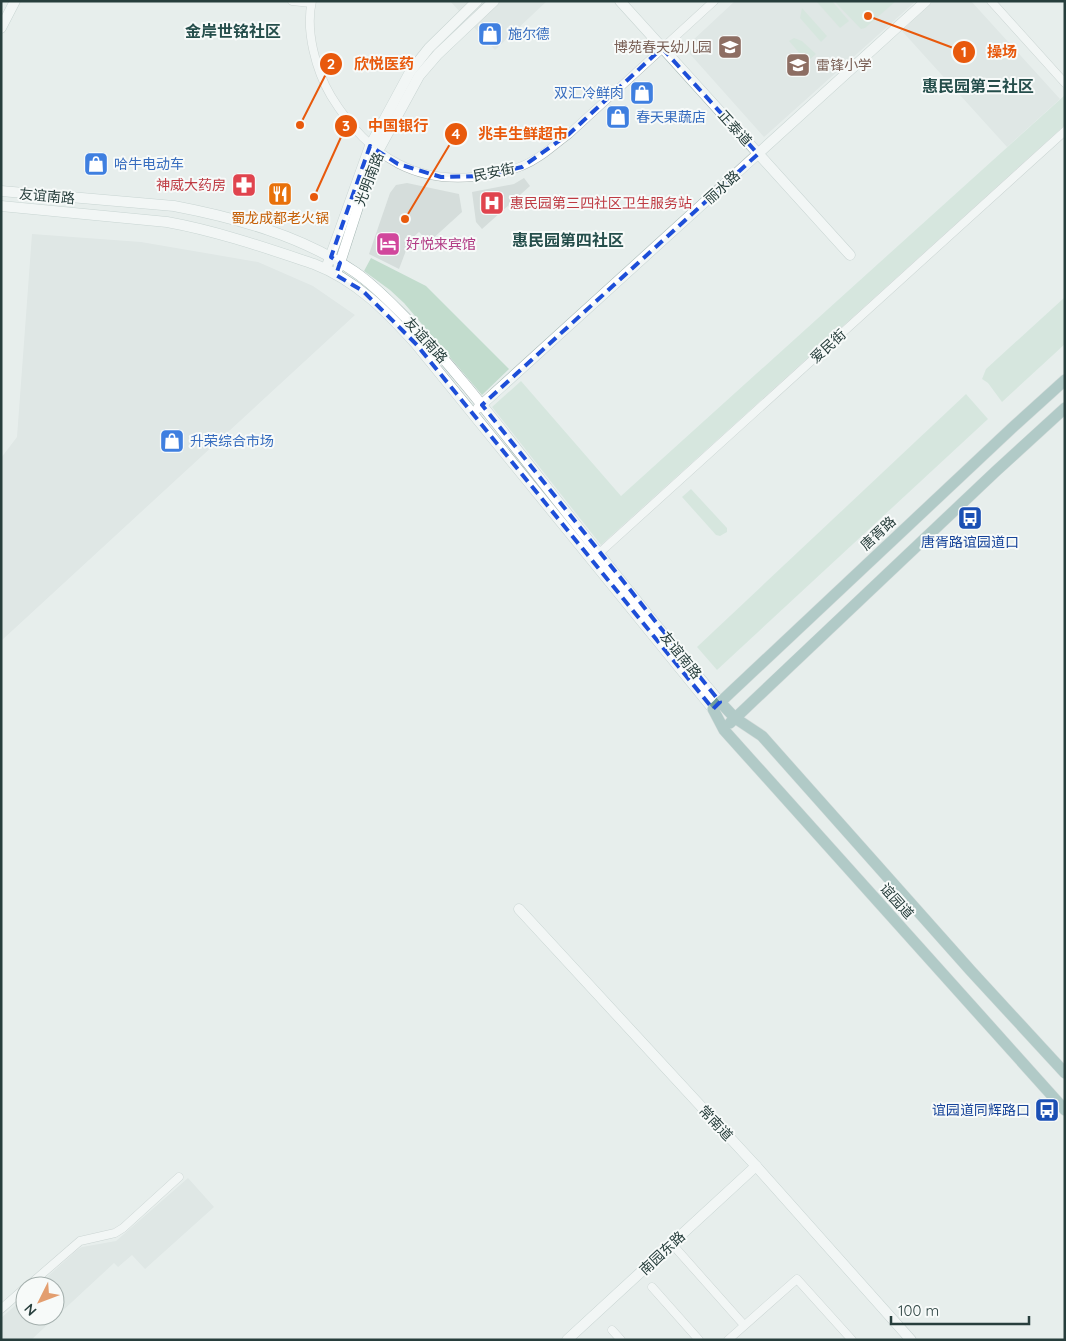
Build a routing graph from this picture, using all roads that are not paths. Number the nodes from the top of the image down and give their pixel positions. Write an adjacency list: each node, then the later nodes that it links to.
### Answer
1 (15, 1): 10 (main road)
2 (292, 1): 9 (street)
3 (477, 1): 14 (main road, 光明南路)
4 (494, 1): 14 (main road, 光明南路)
5 (620, 1): 11 (main road, 正泰道)
6 (714, 1): 11 (street, 民安街)
7 (926, 1): 15 (main road, 丽水路)
8 (991, 1): 12 (street)
9 (311, 2): 14 (street, 民安街)
10 (1, 28)
11 (662, 48): 14 (street, 民安街); 15 (main road, 正泰道)
12 (1065, 83)
13 (1065, 131): 27 (street, 爱民街)
14 (374, 149): 19 (main road, 光明南路); 20 (main road, 光明南路)
15 (758, 154): 18 (main road, 正泰道); 24 (main road, 丽水路)
16 (1, 191): 19 (main road, 友谊南路)
17 (1, 206): 21 (main road, 友谊南路)
18 (850, 255)
19 (331, 257): 20 (main road, 友谊南路); 21 (main road, 光明南路)
20 (340, 263): 22 (main road, 光明南路); 24 (main road, 友谊南路)
21 (326, 269): 22 (main road, 友谊南路)
22 (336, 275): 26 (main road, 友谊南路)
23 (1065, 380): 28 (main road, 唐胥路)
24 (482, 404): 26 (main road, 丽水路); 27 (main road, 友谊南路)
25 (1065, 408): 29 (main road)
26 (473, 412): 27 (main road, 友谊南路)
27 (595, 557): 28 (main road, 友谊南路)
28 (716, 705): 29 (main road, 谊园道); 30 (main road, 谊园道)
29 (735, 718): 30 (main road); 32 (main road, 谊园道)
30 (724, 730): 33 (main road, 谊园道)
31 (519, 910): 34 (main road, 常南道)
32 (1065, 1073)
33 (1065, 1110)
34 (756, 1166): 36 (main road, 南园东路); 48 (main road, 常南道)
35 (179, 1177): 37 (street)
36 (672, 1244): 41 (street); 43 (main road, 南园东路)
37 (39, 1276)
38 (652, 1287): 45 (street)
39 (15, 1297): 40 (street)
40 (1, 1310)
41 (744, 1325): 46 (street); 47 (street)
42 (612, 1330): 44 (street)
43 (567, 1340)
44 (621, 1340)
45 (699, 1340)
46 (728, 1340)
47 (852, 1340)
48 (911, 1340)

